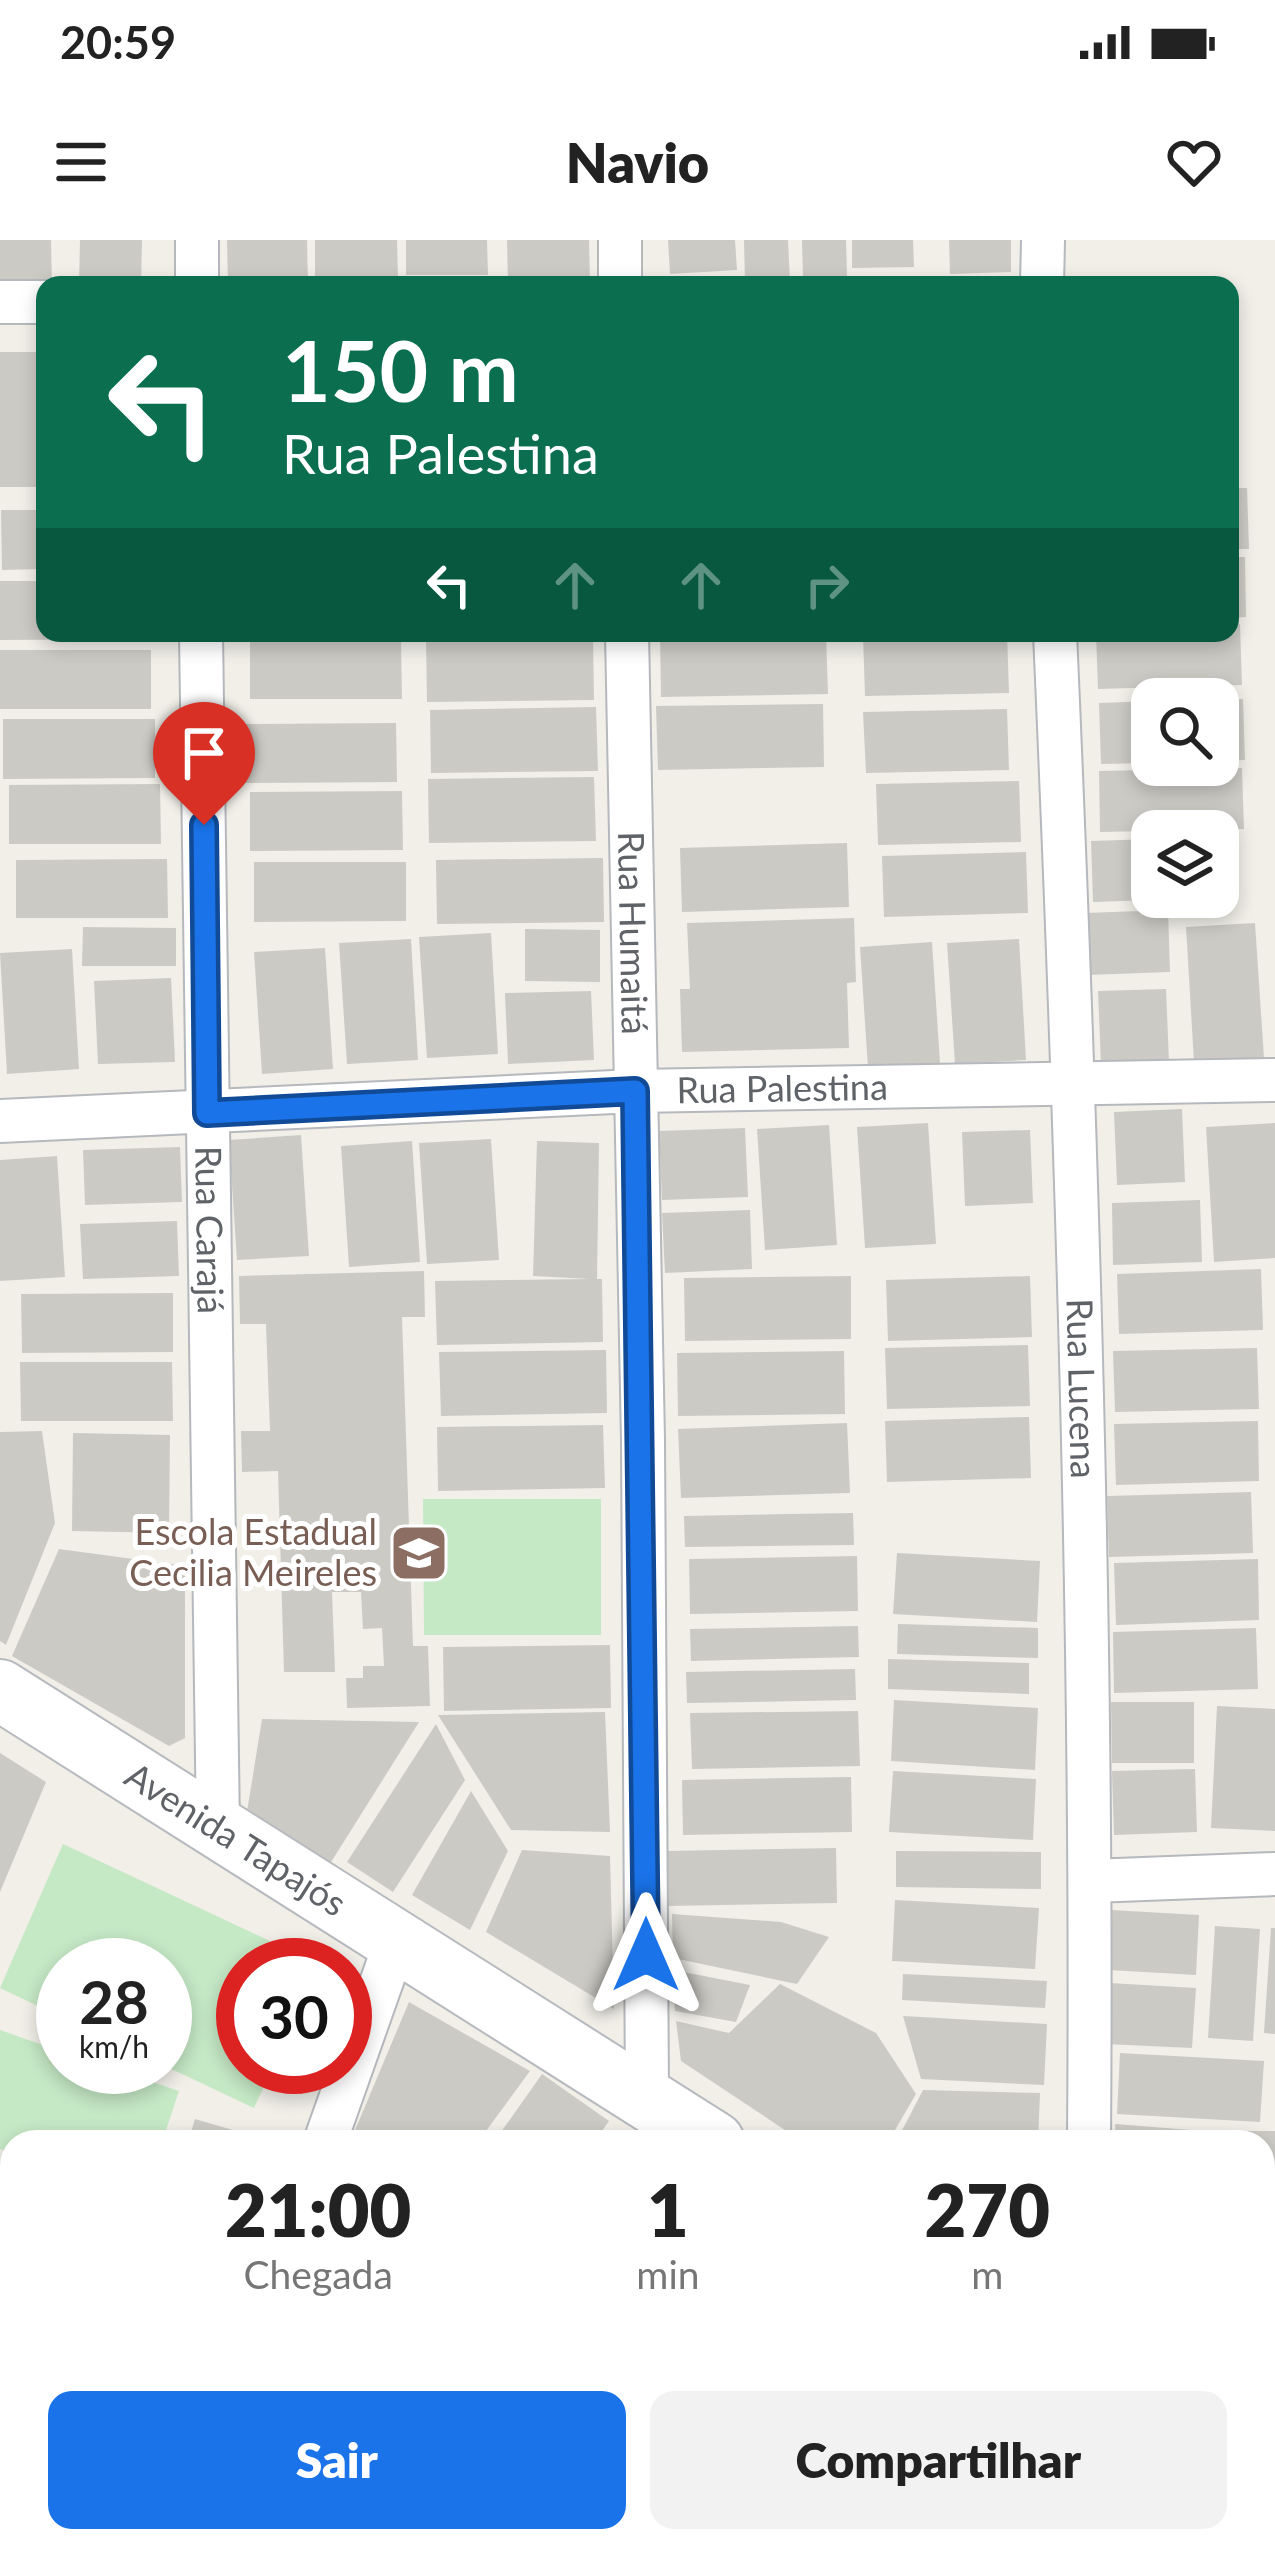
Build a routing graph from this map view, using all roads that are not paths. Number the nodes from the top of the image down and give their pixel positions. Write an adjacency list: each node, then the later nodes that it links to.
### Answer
1 (196, 240): 4 (street)
2 (620, 240): 5 (street)
3 (1043, 240): 6 (street)
4 (197, 276)
5 (620, 276)
6 (1042, 276)
7 (0, 302): 8 (street)
8 (36, 302)
9 (201, 642): 15 (street, Rua Carajá)
10 (627, 642): 14 (street, Rua Humaitá)
11 (1055, 642): 13 (street, Rua Lucena)
12 (1275, 1080): 13 (street, Rua Palestina)
13 (1075, 1081): 14 (street, Rua Palestina); 20 (street, Rua Lucena)
14 (635, 1091): 15 (street, Rua Palestina); 22 (street, Rua Humaitá)
15 (207, 1113): 16 (street, Rua Palestina); 18 (street, Rua Carajá)
16 (0, 1120)
17 (0, 1690): 18 (main road, Avenida Tapajós)
18 (218, 1829): 21 (main road, Avenida Tapajós)
19 (1275, 1874): 20 (street)
20 (1091, 1881): 25 (street, Rua Lucena)
21 (396, 1941): 22 (main road, Avenida Tapajós); 23 (street)
22 (646, 2096): 24 (main road, Avenida Tapajós)
23 (330, 2130)
24 (696, 2130)
25 (1089, 2130)

